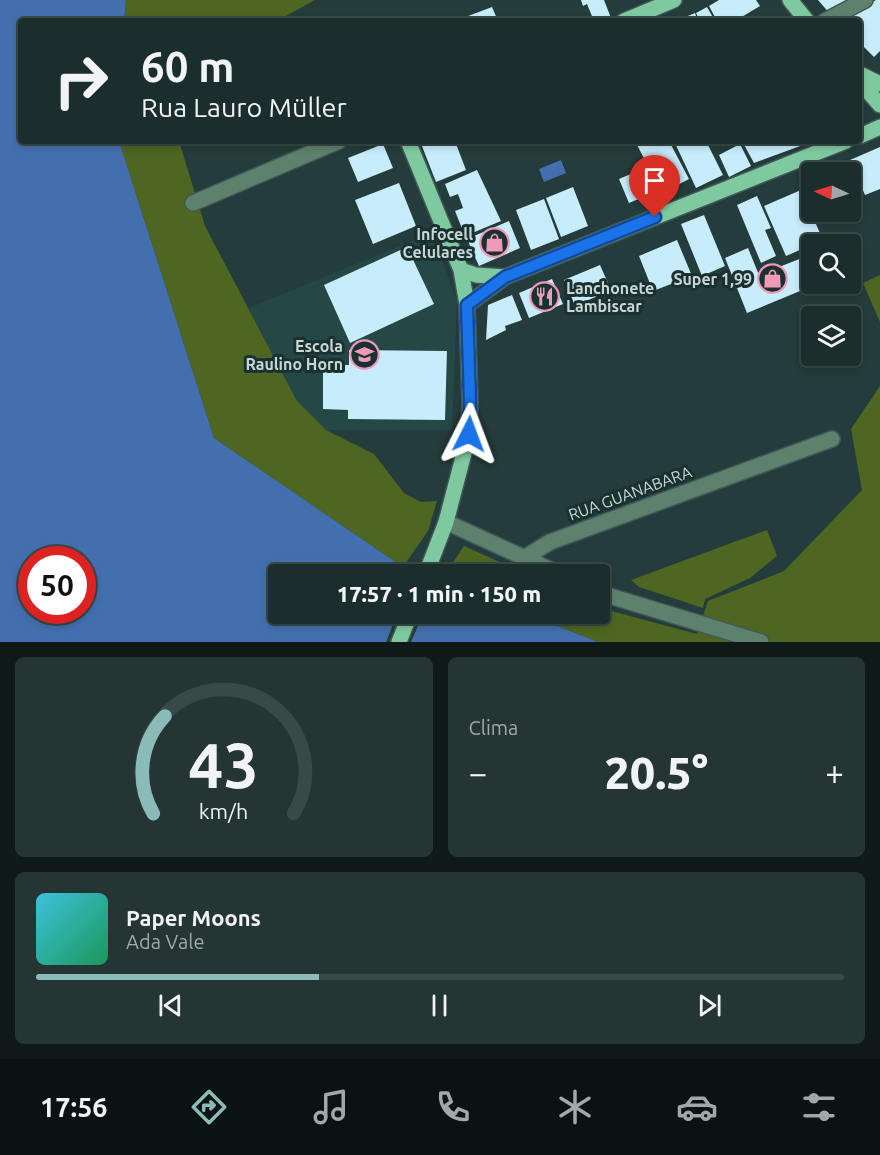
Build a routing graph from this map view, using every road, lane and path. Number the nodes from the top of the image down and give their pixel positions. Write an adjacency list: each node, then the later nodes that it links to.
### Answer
1 (674, 0): 4 (main road)
2 (790, 0): 5 (main road)
3 (866, 0): 6 (street)
4 (631, 18)
5 (805, 18)
6 (831, 18)
7 (862, 75): 9 (main road)
8 (862, 84): 10 (main road)
9 (880, 84)
10 (880, 105)
11 (880, 127): 12 (main road)
12 (862, 135)
13 (332, 144): 16 (street)
14 (409, 144): 17 (main road)
15 (838, 144): 18 (main road)
16 (193, 203)
17 (461, 270): 18 (main road); 19 (main road)
18 (505, 277): 19 (main road)
19 (467, 305): 21 (main road)
20 (832, 439): 22 (street, RUA GUANABARA)
21 (446, 522): 22 (street); 23 (main road)
22 (524, 558): 24 (street)
23 (430, 564)
24 (538, 564)
25 (610, 596): 28 (street)
26 (406, 624): 27 (main road)
27 (399, 642)
28 (761, 642)

